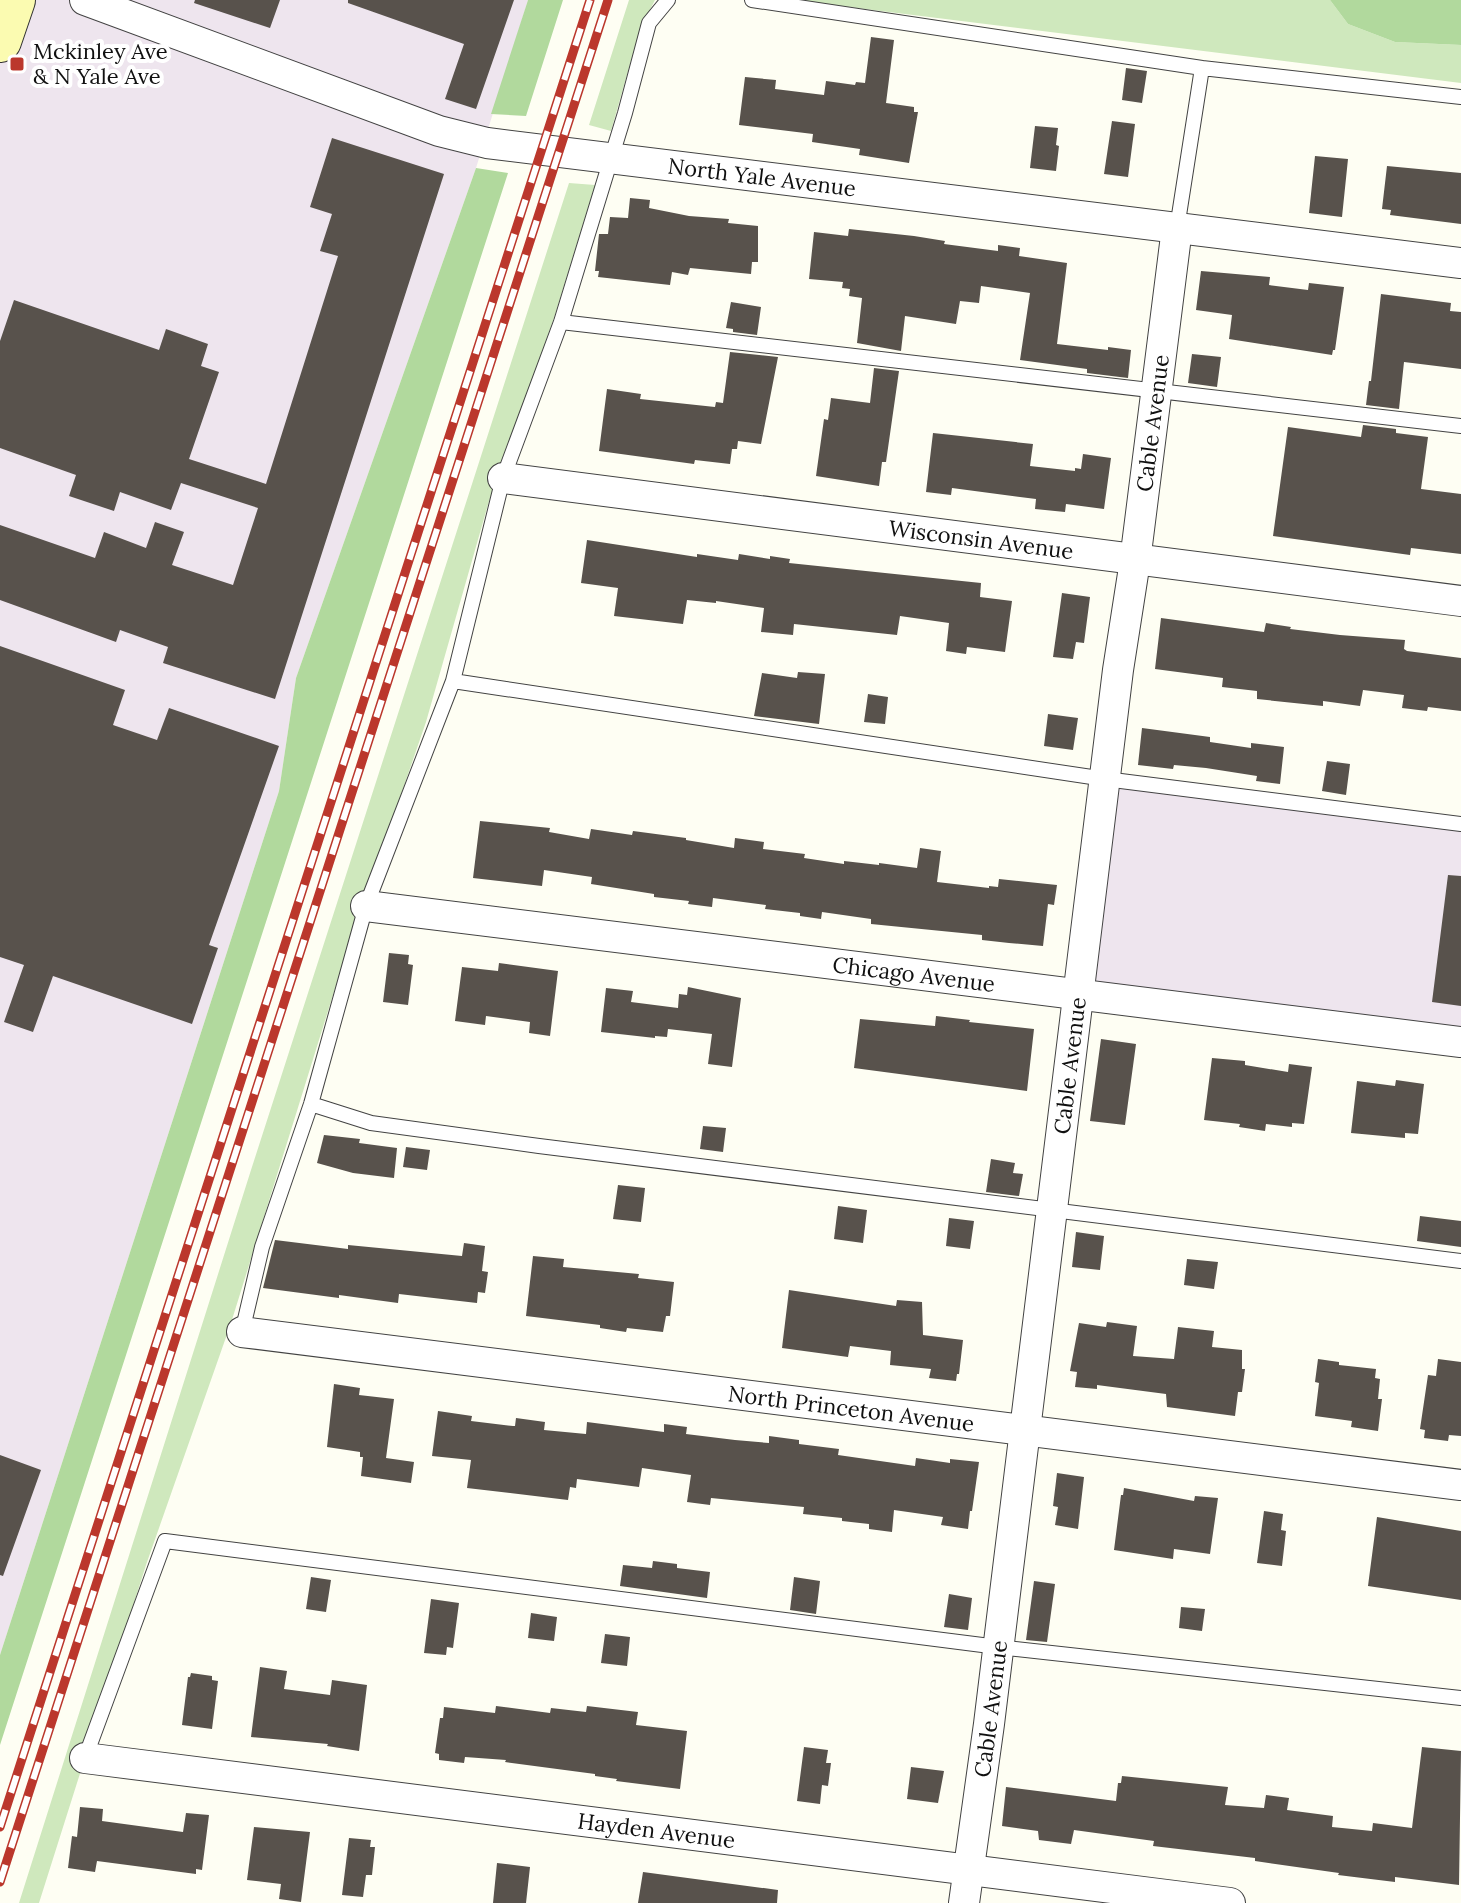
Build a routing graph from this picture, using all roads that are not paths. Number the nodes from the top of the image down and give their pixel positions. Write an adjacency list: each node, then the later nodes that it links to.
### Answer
1 (14, 0): 5 (main road)
2 (85, 0): 8 (street, North Yale Avenue)
3 (668, 0): 8 (lane)
4 (752, 0): 6 (lane)
5 (0, 41)
6 (1202, 68): 7 (lane); 9 (lane)
7 (1461, 97)
8 (609, 159): 9 (street, North Yale Avenue); 11 (lane)
9 (1177, 228): 10 (street, North Yale Avenue); 12 (street, Cable Avenue)
10 (1461, 263)
11 (561, 322): 12 (lane); 14 (lane)
12 (1157, 390): 13 (lane); 15 (street, Cable Avenue)
13 (1461, 426)
14 (503, 478): 15 (street, Wisconsin Avenue); 17 (lane)
15 (1135, 561): 16 (street, Wisconsin Avenue); 18 (street, Cable Avenue)
16 (1461, 601)
17 (453, 681): 18 (lane); 20 (lane)
18 (1105, 779): 19 (lane); 21 (street, Cable Avenue)
19 (1461, 824)
20 (366, 906): 21 (street, Chicago Avenue); 23 (lane)
21 (1079, 996): 22 (street, Chicago Avenue); 24 (street, Cable Avenue)
22 (1461, 1042)
23 (311, 1104): 24 (lane); 26 (lane)
24 (1051, 1211): 25 (lane); 27 (street, Cable Avenue)
25 (1461, 1261)
26 (242, 1332): 27 (street, North Princeton Avenue)
27 (1024, 1430): 28 (street, North Princeton Avenue); 29 (street, Cable Avenue)
28 (1461, 1485)
29 (998, 1647): 30 (lane); 31 (lane); 32 (street, Cable Avenue)
30 (1461, 1698)
31 (85, 1758): 32 (street, Hayden Avenue)
32 (968, 1871): 33 (street, Cable Avenue); 34 (street, Hayden Avenue)
33 (964, 1903)
34 (1230, 1903)

